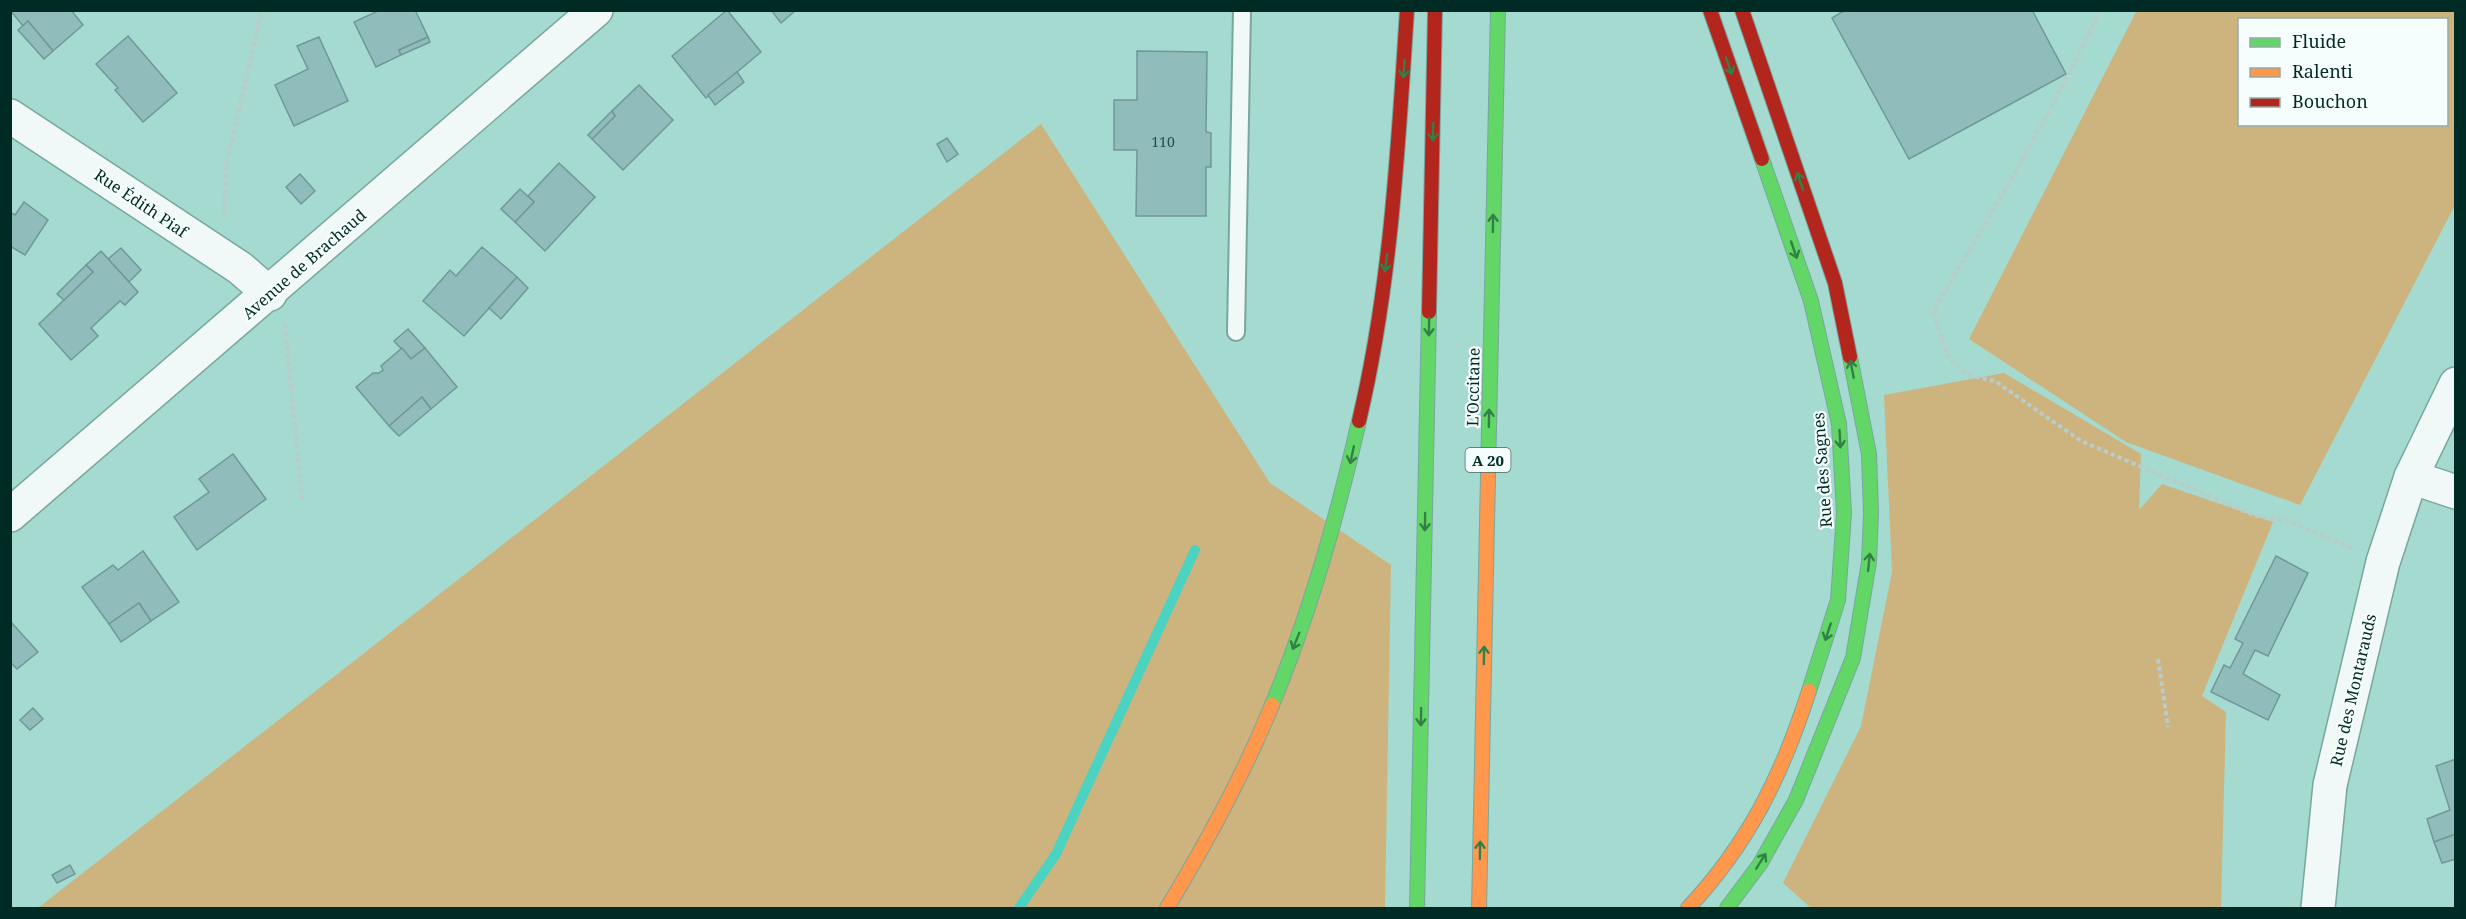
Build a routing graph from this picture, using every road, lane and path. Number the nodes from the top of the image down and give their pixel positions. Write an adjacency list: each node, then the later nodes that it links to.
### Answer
1 (262, 10): 11 (path)
2 (596, 10): 12 (street, Avenue de Brachaud)
3 (1242, 10): 13 (lane)
4 (1407, 10): 22 (main road, one-way to 22)
5 (1435, 10): 23 (main road, one-way to 23)
6 (1498, 10): 24 (main road, L'Occitane / A 20, one-way to 6)
7 (1710, 10): 25 (main road, Rue des Sagnes, one-way to 25)
8 (1742, 10): 26 (main road, one-way to 8)
9 (2100, 10): 19 (path)
10 (10, 116): 12 (street, Rue Édith Piaf)
11 (224, 216)
12 (270, 294): 17 (path); 18 (street, Avenue de Brachaud)
13 (1236, 332)
14 (2456, 384): 15 (street, Rue des Montarauds)
15 (2411, 477): 16 (street); 19 (street, Rue des Montarauds)
16 (2456, 492)
17 (302, 501)
18 (10, 515)
19 (2384, 562): 27 (street, Rue des Montarauds)
20 (2158, 659): 21 (path)
21 (2168, 727)
22 (1167, 909)
23 (1417, 909)
24 (1479, 909)
25 (1688, 909)
26 (1727, 909)
27 (2318, 909)

